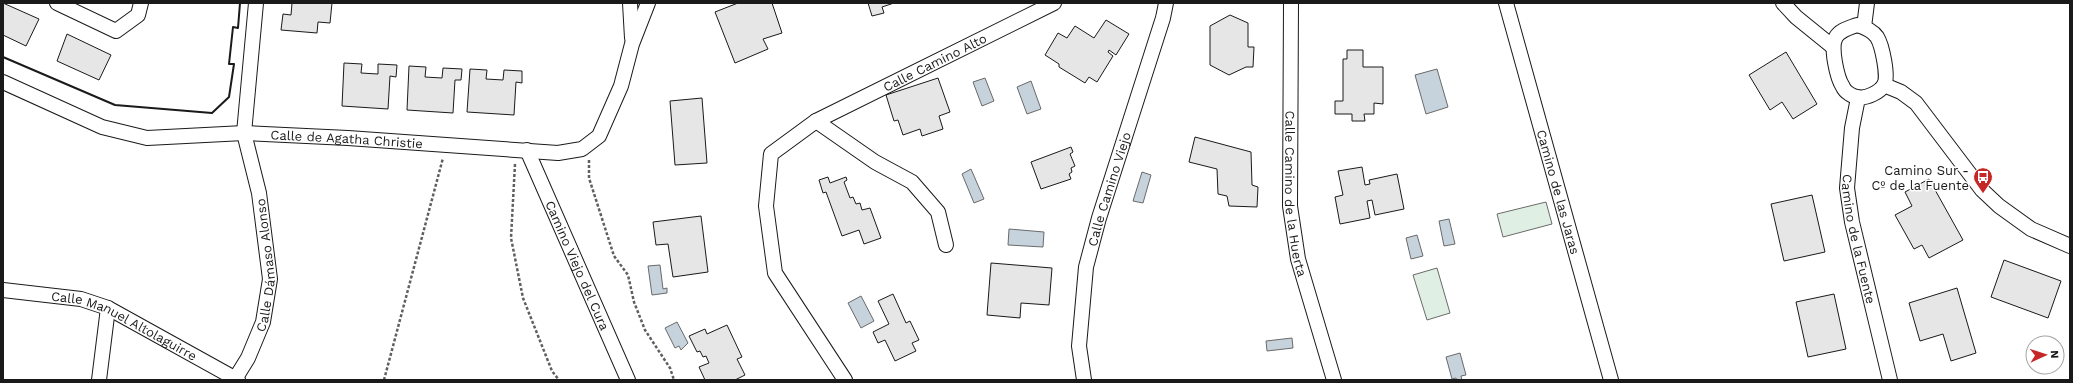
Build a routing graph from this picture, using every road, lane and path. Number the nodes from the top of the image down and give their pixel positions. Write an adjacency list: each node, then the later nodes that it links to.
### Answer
1 (57, 3): 2 (street)
2 (142, 3)
3 (256, 3): 19 (street, Calle Dámaso Alonso)
4 (630, 3): 13 (street, Calle de Agatha Christie)
5 (648, 3): 13 (street, Calle de Agatha Christie)
6 (1054, 3): 18 (street, Calle Camino Alto)
7 (1166, 3): 34 (street, Calle Camino Viejo)
8 (1291, 3): 35 (street, Calle Camino de la Huerta)
9 (1506, 3): 36 (street, Camino de las Jaras)
10 (1782, 3): 14 (street)
11 (1867, 3): 12 (street)
12 (1864, 27): 14 (street); 16 (street)
13 (632, 44): 21 (street, Calle de Agatha Christie)
14 (1833, 47): 17 (street)
15 (3, 82): 19 (street, Calle de Agatha Christie)
16 (1884, 85): 17 (street); 24 (street)
17 (1858, 98): 37 (street, Camino de la Fuente)
18 (816, 121): 23 (street); 33 (street, Calle Camino Alto)
19 (244, 133): 20 (street, Calle de Agatha Christie); 27 (street, Calle Dámaso Alonso)
20 (446, 144): 22 (street, Calle de Agatha Christie); 29 (path)
21 (589, 144): 22 (street, Calle de Agatha Christie); 32 (path)
22 (521, 150): 30 (path); 31 (street, Camino Viejo del Cura)
23 (946, 244)
24 (2070, 246)
25 (3, 290): 26 (street, Calle Manuel Altolaguirre)
26 (108, 308): 27 (street, Calle Manuel Altolaguirre); 28 (street)
27 (237, 379)
28 (99, 380)
29 (384, 380)
30 (559, 380)
31 (628, 380)
32 (674, 380)
33 (845, 380)
34 (1084, 380)
35 (1334, 380)
36 (1611, 380)
37 (1890, 380)

